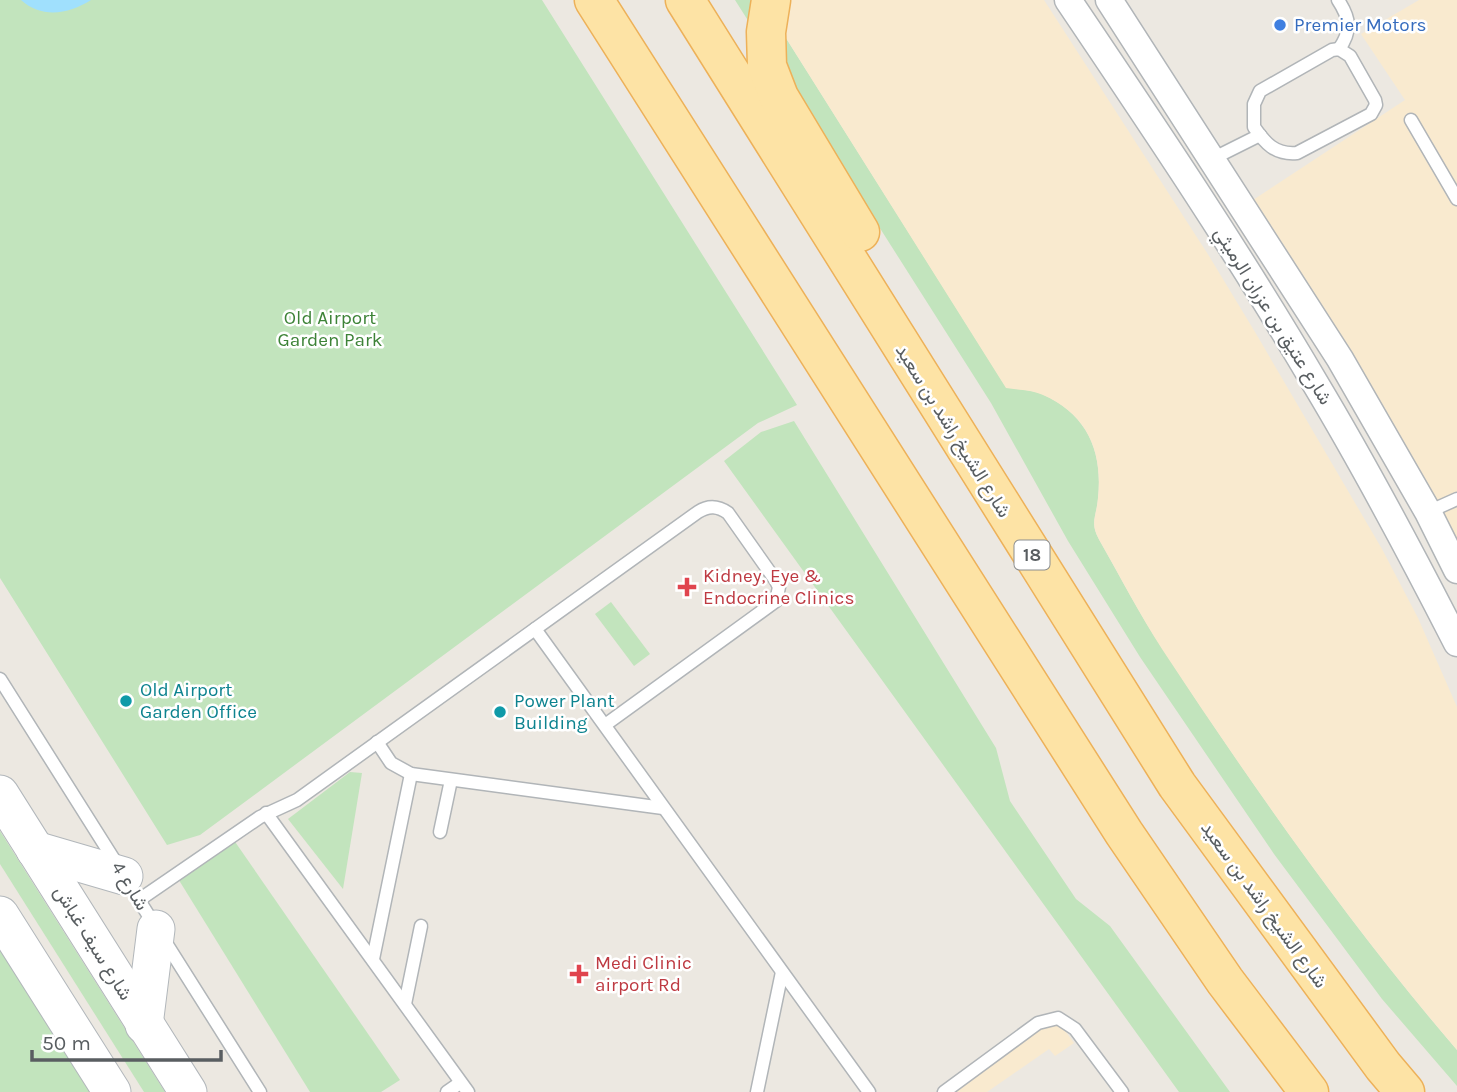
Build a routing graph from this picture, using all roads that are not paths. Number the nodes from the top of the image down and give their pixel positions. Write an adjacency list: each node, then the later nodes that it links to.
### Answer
1 (594, 0): 44 (main road)
2 (685, 0): 12 (main road, شارع الشيخ راشد بن سعيد / 18)
3 (771, 0): 12 (main road)
4 (1068, 0): 17 (street, شارع عتيق بن عزران الرميثي)
5 (1109, 0): 10 (street, شارع عتيق بن عزران الرميثي)
6 (1338, 0): 7 (lane)
7 (1339, 49): 9 (lane); 9 (lane)
8 (1411, 120): 11 (lane)
9 (1260, 135): 10 (lane)
10 (1212, 159): 14 (street, شارع عتيق بن عزران الرميثي)
11 (1457, 198)
12 (925, 385): 45 (main road, شارع الشيخ راشد بن سعيد / 18)
13 (1457, 499): 14 (lane)
14 (1428, 512): 15 (street, شارع عتيق بن عزران الرميثي)
15 (1457, 570)
16 (534, 629): 19 (lane); 19 (lane); 20 (lane)
17 (1457, 643)
18 (0, 679): 28 (lane, شارع 4)
19 (605, 724): 24 (lane)
20 (377, 743): 21 (lane); 25 (lane)
21 (411, 774): 22 (lane); 31 (lane)
22 (451, 780): 24 (lane); 26 (lane)
23 (0, 794): 27 (street, شارع سيف غباش)
24 (663, 808): 32 (lane)
25 (267, 813): 28 (lane); 31 (lane)
26 (440, 832)
27 (35, 850): 28 (street); 34 (street, شارع سيف غباش)
28 (140, 902): 34 (street); 38 (lane, شارع 4)
29 (0, 915): 36 (street)
30 (421, 926): 33 (lane)
31 (373, 959): 33 (lane)
32 (782, 972): 40 (lane); 41 (lane)
33 (405, 1004): 35 (lane)
34 (144, 1025): 37 (street, شارع سيف غباش)
35 (464, 1087): 39 (lane)
36 (112, 1092)
37 (188, 1092)
38 (260, 1092)
39 (447, 1092)
40 (757, 1092)
41 (869, 1092)
42 (944, 1092): 43 (lane)
43 (1122, 1092)
44 (1309, 1092)
45 (1405, 1092)

